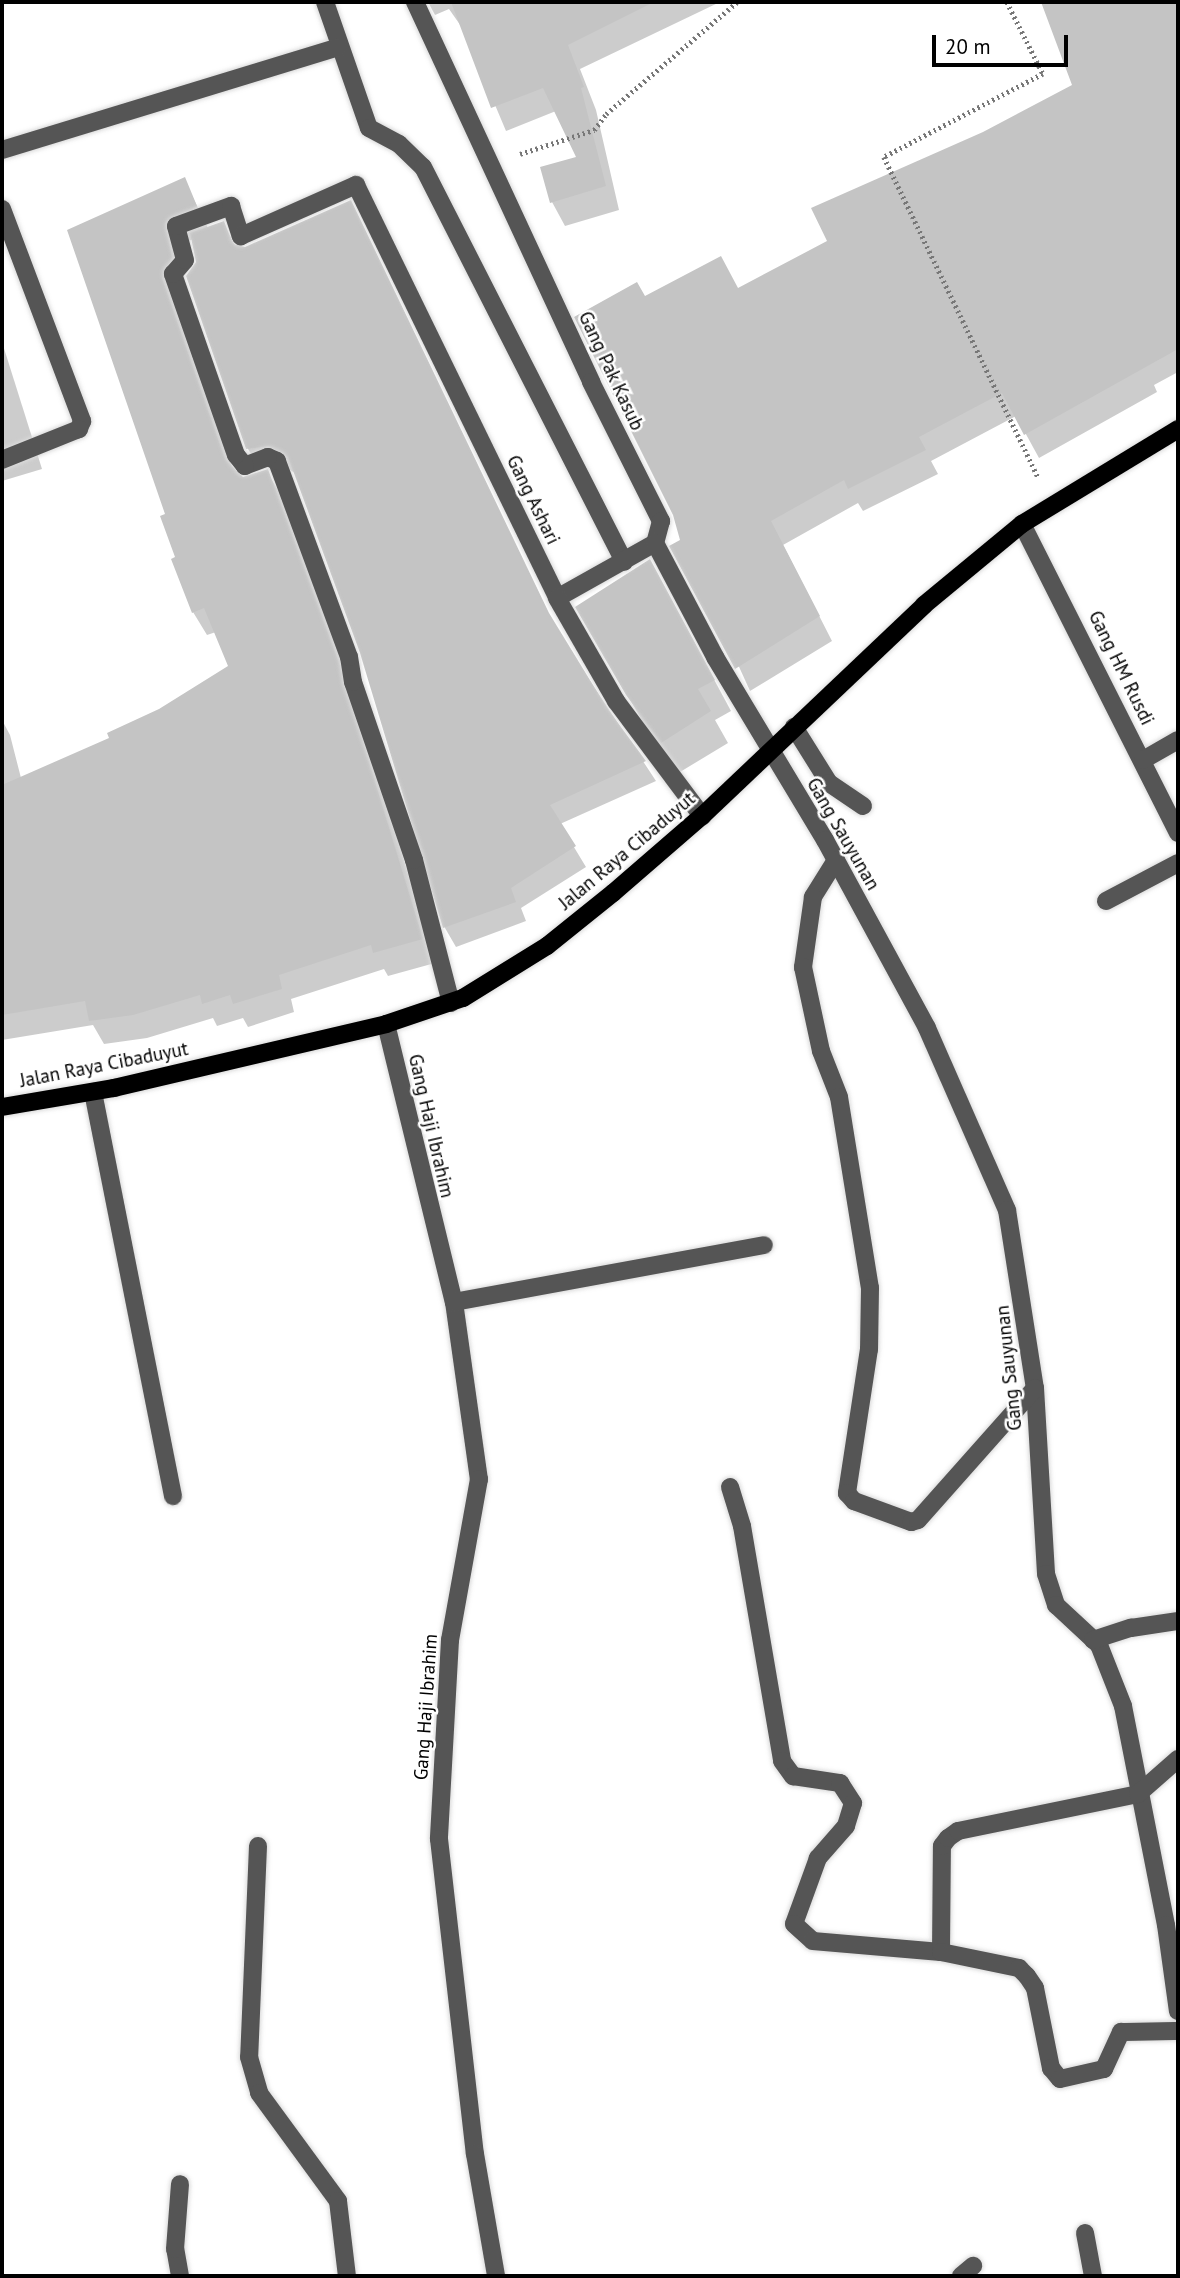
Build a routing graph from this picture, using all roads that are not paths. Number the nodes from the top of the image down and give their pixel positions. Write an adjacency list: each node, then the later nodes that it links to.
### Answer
1 (325, 2): 3 (street)
2 (415, 2): 9 (street, Gang Pak Kasub)
3 (338, 47): 4 (street); 10 (street)
4 (2, 150)
5 (2, 209): 7 (street)
6 (1178, 429): 8 (main road, Jalan Raya Cibaduyut)
7 (2, 460)
8 (1022, 524): 12 (main road, Jalan Raya Cibaduyut); 15 (street, Gang HM Rusdi)
9 (655, 542): 10 (street); 14 (street)
10 (624, 562): 11 (street)
11 (557, 598): 17 (street, Gang Ashari); 22 (street, Gang Ashari)
12 (794, 727): 14 (main road, Jalan Raya Cibaduyut); 16 (street)
13 (1178, 740): 15 (street)
14 (770, 751): 17 (main road, Jalan Raya Cibaduyut); 19 (street, Gang Sauyunan)
15 (1143, 760): 18 (street, Gang HM Rusdi)
16 (863, 806)
17 (702, 816): 22 (main road, Jalan Raya Cibaduyut)
18 (1178, 833)
19 (836, 860): 28 (street, Gang Sauyunan); 28 (street)
20 (1178, 863): 21 (street)
21 (1106, 901)
22 (451, 1003): 23 (main road, Jalan Raya Cibaduyut)
23 (386, 1024): 24 (main road, Jalan Raya Cibaduyut); 27 (street, Gang Haji Ibrahim)
24 (93, 1092): 25 (main road, Jalan Raya Cibaduyut); 30 (street)
25 (2, 1107)
26 (765, 1245): 27 (street)
27 (454, 1302): 43 (street, Gang Haji Ibrahim)
28 (1035, 1388): 32 (street, Gang Sauyunan)
29 (730, 1488): 36 (street)
30 (173, 1496)
31 (1178, 1621): 32 (street)
32 (1093, 1640): 34 (street, Gang Sauyunan)
33 (1178, 1759): 34 (street)
34 (1138, 1794): 36 (street); 37 (street, Gang Sauyunan)
35 (258, 1846): 42 (street)
36 (941, 1952): 38 (street)
37 (1178, 2011)
38 (1178, 2031)
39 (180, 2184): 41 (street)
40 (1085, 2233): 44 (street)
41 (180, 2276)
42 (347, 2276)
43 (496, 2276)
44 (1093, 2276)

